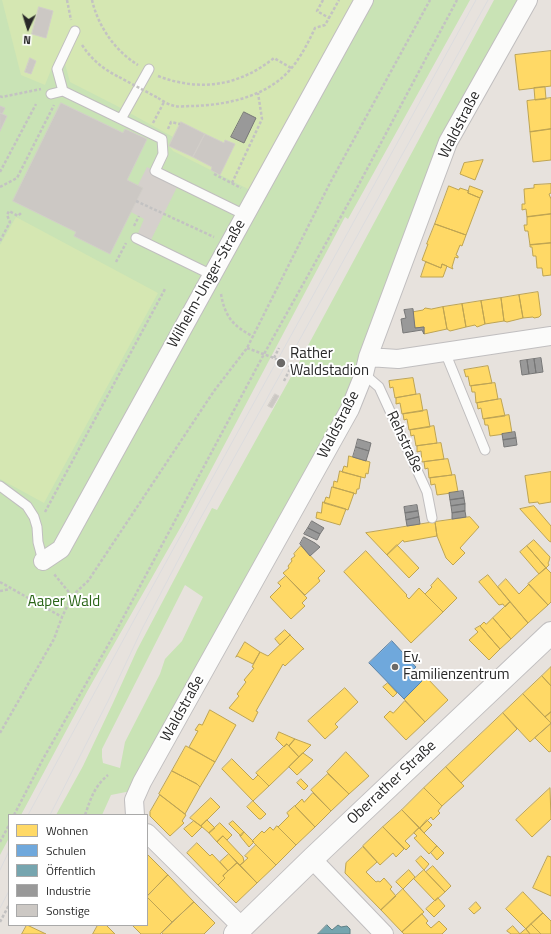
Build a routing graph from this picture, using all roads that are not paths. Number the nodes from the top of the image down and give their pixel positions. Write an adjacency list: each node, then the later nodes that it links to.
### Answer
1 (364, 0): 8 (street, Wilhelm-Unger-Straße)
2 (528, 0): 13 (street, Waldstraße)
3 (75, 31): 5 (lane)
4 (149, 70): 7 (lane)
5 (63, 91): 6 (lane); 7 (lane)
6 (51, 94)
7 (122, 119): 8 (lane)
8 (245, 215): 10 (street, Wilhelm-Unger-Straße)
9 (136, 238): 10 (lane)
10 (216, 281): 17 (street, Wilhelm-Unger-Straße)
11 (551, 336): 12 (street)
12 (445, 352): 13 (street); 14 (lane)
13 (361, 368): 16 (lane, Rehstraße); 19 (street, Waldstraße)
14 (485, 450)
15 (0, 486): 17 (lane)
16 (432, 518)
17 (43, 561)
18 (551, 633): 21 (main road, Oberrather Straße)
19 (135, 814)
20 (148, 834): 22 (street)
21 (312, 859): 22 (main road, Oberrather Straße); 23 (street)
22 (238, 930)
23 (384, 934)

